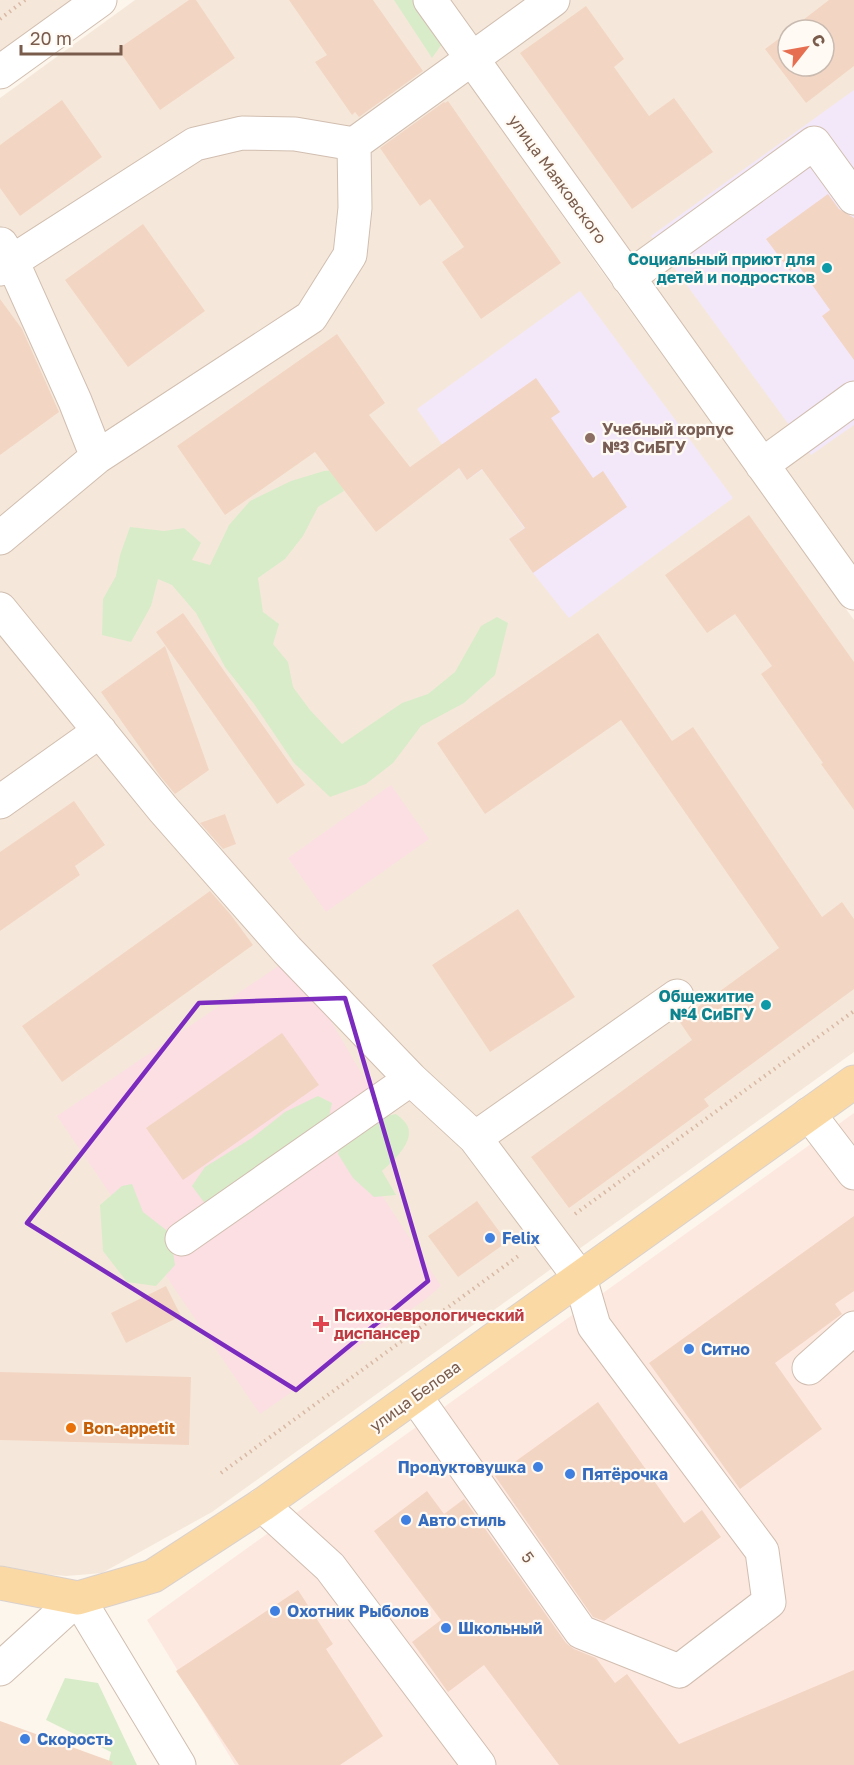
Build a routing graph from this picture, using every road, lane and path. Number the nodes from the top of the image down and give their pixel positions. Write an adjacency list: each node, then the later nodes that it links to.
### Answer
1 (25, 0): 5 (path)
2 (100, 0): 7 (street)
3 (430, 0): 6 (street, улица Маяковского)
4 (553, 0): 6 (street)
5 (0, 19)
6 (472, 59): 8 (street); 11 (street, улица Маяковского)
7 (0, 72)
8 (354, 144): 10 (street); 13 (street)
9 (854, 198): 11 (street)
10 (4, 257): 13 (street)
11 (628, 278): 14 (street, улица Маяковского)
12 (854, 398): 14 (street)
13 (97, 458): 15 (street)
14 (762, 465): 16 (street, улица Маяковского)
15 (0, 538)
16 (854, 593)
17 (0, 609): 18 (street)
18 (100, 731): 19 (street); 21 (street)
19 (0, 802)
20 (677, 996): 24 (street)
21 (411, 1079): 24 (street); 26 (street)
22 (854, 1082): 23 (main road, улица Белова)
23 (809, 1114): 25 (street); 27 (main road, улица Белова)
24 (475, 1138): 27 (street)
25 (854, 1173)
26 (182, 1239)
27 (580, 1278): 30 (main road, улица Белова); 30 (street, 5)
28 (854, 1328): 29 (street)
29 (810, 1368)
30 (415, 1396): 31 (main road, улица Белова)
31 (262, 1505): 33 (main road, улица Белова); 36 (street)
32 (0, 1583): 33 (main road)
33 (78, 1598): 34 (street); 35 (street)
34 (0, 1668)
35 (179, 1765)
36 (479, 1765)

